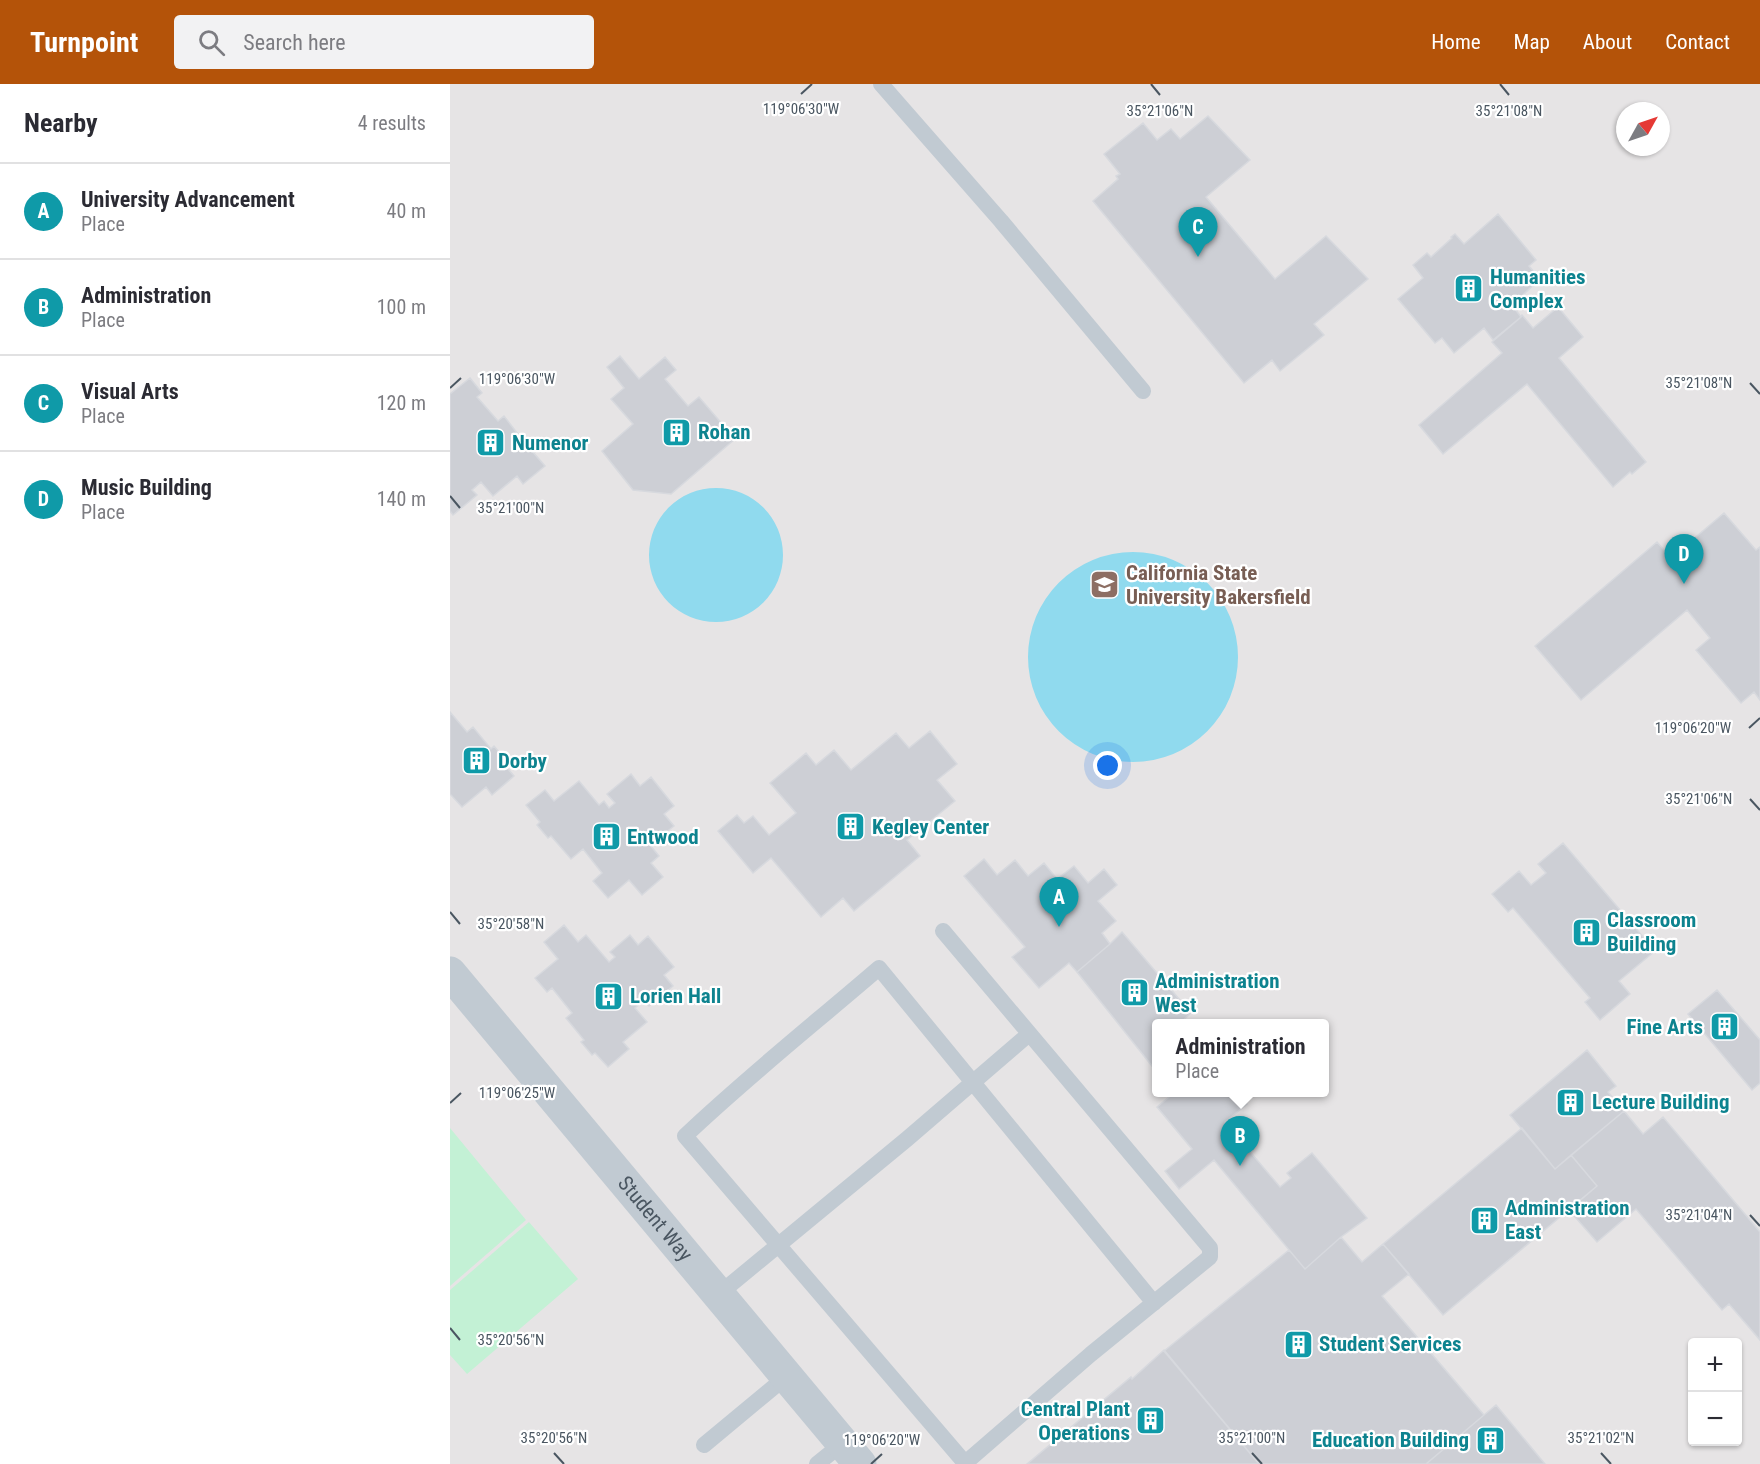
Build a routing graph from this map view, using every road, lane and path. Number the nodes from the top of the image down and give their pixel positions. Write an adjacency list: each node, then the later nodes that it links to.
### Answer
1 (881, 84): 2 (lane)
2 (1143, 391)
3 (943, 931): 5 (lane)
4 (450, 973): 8 (street, Student Way)
5 (1029, 1034): 6 (lane); 9 (lane)
6 (972, 1082): 7 (lane); 7 (lane); 9 (lane)
7 (778, 1245): 8 (lane); 14 (lane)
8 (719, 1293): 10 (street, Student Way)
9 (1154, 1303): 14 (lane)
10 (787, 1376): 11 (lane); 12 (street, Student Way)
11 (704, 1445)
12 (851, 1454): 13 (lane)
13 (817, 1464)
14 (964, 1464)

